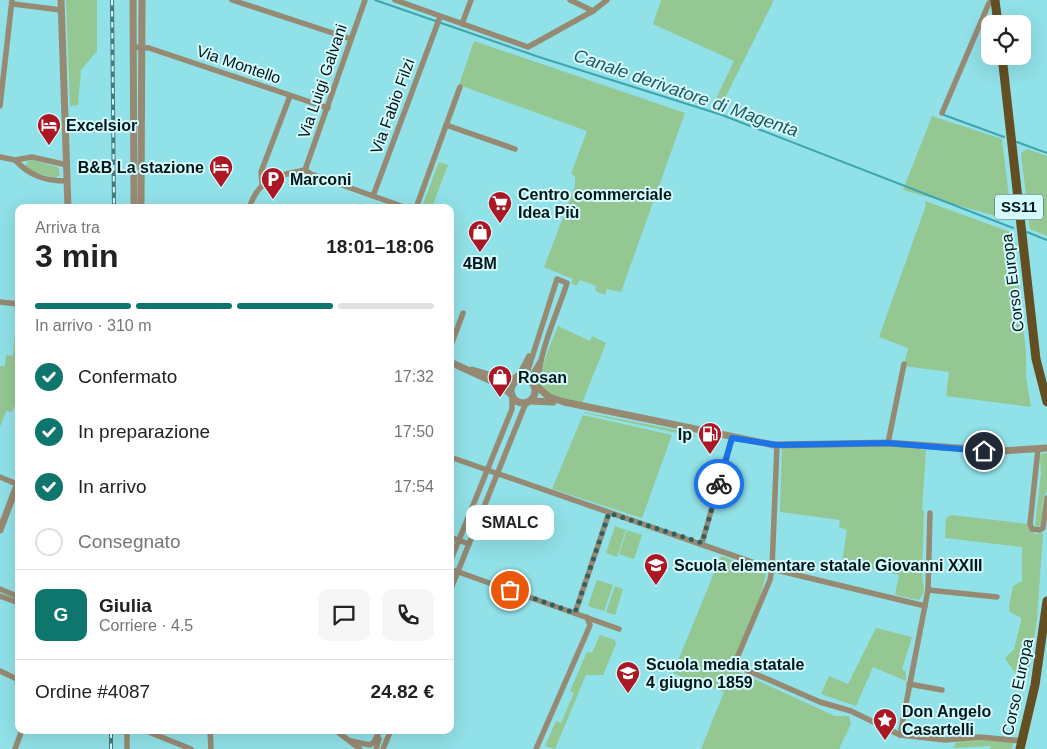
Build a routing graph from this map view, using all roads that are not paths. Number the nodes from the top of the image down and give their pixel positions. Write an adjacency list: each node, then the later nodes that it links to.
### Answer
1 (61, 0): 13 (street)
2 (133, 0): 20 (street)
3 (142, 0): 19 (street)
4 (232, 0): 18 (street)
5 (365, 0): 18 (street, Via Luigi Galvani)
6 (395, 0): 16 (street)
7 (471, 0): 17 (street)
8 (570, 0): 14 (street)
9 (607, 0): 14 (street)
10 (995, 0): 15 (main road); 26 (street)
11 (12, 2): 12 (street); 24 (street)
12 (33, 3): 13 (street)
13 (61, 10): 31 (street)
14 (593, 11): 17 (street)
15 (997, 15)
16 (439, 20): 17 (street); 35 (street, Via Fabio Filzi)
17 (462, 24)
18 (351, 40): 25 (street, Via Luigi Galvani)
19 (142, 47): 20 (street); 23 (street, Via Montello); 38 (street)
20 (133, 48): 37 (street)
21 (1003, 65): 55 (main road, Corso Europa / SS11)
22 (460, 87): 27 (street)
23 (290, 96): 25 (street, Via Montello); 34 (street)
24 (0, 106)
25 (328, 108): 32 (street, Via Luigi Galvani)
26 (942, 113)
27 (446, 125): 28 (street); 41 (street)
28 (515, 150)
29 (0, 157): 30 (street)
30 (15, 160): 31 (street); 33 (street)
31 (67, 165): 33 (street)
32 (305, 170): 34 (street); 35 (street)
33 (67, 181): 36 (street)
34 (262, 184): 39 (street)
35 (373, 196): 40 (street)
36 (68, 204)
37 (134, 204)
38 (141, 204)
39 (250, 204)
40 (396, 204)
41 (417, 204)
42 (0, 302): 43 (street)
43 (15, 304)
44 (463, 313): 47 (street)
45 (545, 315): 46 (street); 46 (street); 52 (street)
46 (555, 318): 48 (street)
47 (454, 337)
48 (541, 361): 53 (street); 54 (street)
49 (454, 364): 51 (street)
50 (904, 364): 62 (street)
51 (469, 370): 52 (street); 56 (street)
52 (517, 379): 53 (street); 56 (street)
53 (533, 383): 54 (street); 57 (street)
54 (540, 390): 58 (street)
55 (1045, 390): 59 (main road, Corso Europa)
56 (512, 394): 57 (street); 61 (street)
57 (530, 401): 58 (street); 63 (street)
58 (564, 402): 60 (street)
59 (1047, 402)
60 (732, 438): 64 (street); 81 (street)
61 (500, 441): 63 (street); 68 (street)
62 (888, 443): 64 (street); 65 (street)
63 (510, 445): 69 (street)
64 (777, 445): 84 (street)
65 (1038, 449): 66 (street); 73 (street)
66 (1047, 449)
67 (454, 458): 68 (street)
68 (489, 471): 69 (street); 75 (street)
69 (498, 474): 74 (street); 77 (street)
70 (0, 477): 71 (street)
71 (15, 481)
72 (15, 490): 78 (street)
73 (1047, 498)
74 (609, 513): 81 (street); 96 (street)
75 (470, 514): 77 (street); 80 (street)
76 (930, 514): 89 (street)
77 (480, 518): 82 (street)
78 (0, 530)
79 (454, 538): 80 (street)
80 (460, 540): 82 (street); 83 (street)
81 (702, 543): 84 (street)
82 (469, 544): 86 (street)
83 (454, 553)
84 (772, 568): 95 (street); 111 (street)
85 (454, 570): 86 (street)
86 (458, 572): 87 (street); 96 (street)
87 (454, 582)
88 (0, 589): 90 (street)
89 (928, 590): 92 (street); 95 (street)
90 (15, 595)
91 (0, 596): 93 (street)
92 (997, 597)
93 (15, 601)
94 (1047, 601): 113 (main road, Corso Europa)
95 (925, 606): 101 (street)
96 (575, 613): 97 (street)
97 (588, 618): 98 (street); 114 (street)
98 (619, 629)
99 (0, 671): 100 (street)
100 (15, 678)
101 (909, 684): 102 (street); 111 (street)
102 (942, 690)
103 (21, 734): 115 (street)
104 (127, 734): 116 (street)
105 (154, 734): 117 (street)
106 (210, 734): 118 (street)
107 (341, 734): 112 (street)
108 (379, 734): 112 (street)
109 (380, 734): 120 (street)
110 (389, 734): 121 (street)
111 (900, 735): 113 (street)
112 (351, 741): 119 (street)
113 (1021, 745)
114 (538, 748)
115 (15, 749)
116 (127, 749)
117 (191, 749)
118 (211, 749)
119 (360, 749)
120 (376, 749)
121 (383, 749)

